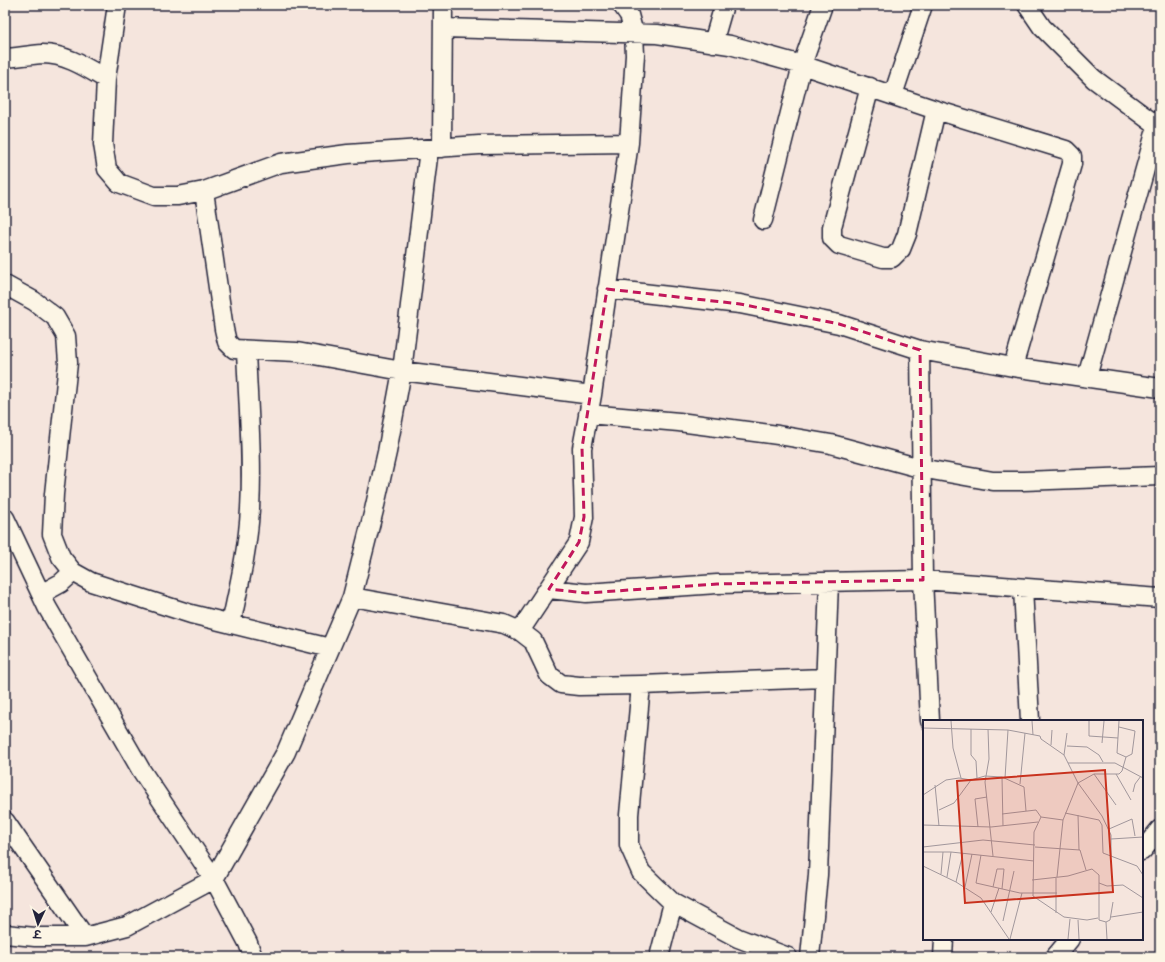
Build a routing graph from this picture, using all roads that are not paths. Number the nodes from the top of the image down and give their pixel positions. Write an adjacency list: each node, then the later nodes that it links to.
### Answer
1 (117, 5): 13 (street)
2 (443, 5): 8 (street)
3 (622, 5): 9 (street)
4 (724, 5): 10 (street)
5 (823, 5): 12 (street)
6 (923, 5): 15 (street)
7 (1027, 5): 17 (street)
8 (443, 28): 9 (street); 19 (street)
9 (634, 34): 10 (street); 18 (street)
10 (713, 43): 12 (street)
11 (5, 58): 13 (street)
12 (802, 66): 14 (street); 21 (street)
13 (106, 79): 20 (street)
14 (870, 88): 15 (street); 16 (street)
15 (893, 95): 16 (street)
16 (936, 110): 26 (street)
17 (1158, 127): 28 (street)
18 (629, 143): 19 (street); 23 (street)
19 (436, 148): 20 (street); 27 (street)
20 (204, 191): 25 (street)
21 (763, 220)
22 (5, 285): 37 (street)
23 (607, 289): 24 (street); 30 (street)
24 (920, 350): 26 (street); 32 (street)
25 (246, 351): 27 (street); 42 (street)
26 (1014, 367): 28 (street)
27 (402, 371): 30 (street); 40 (street)
28 (1087, 377): 29 (street)
29 (1160, 386)
30 (592, 395): 31 (street)
31 (588, 414): 32 (street); 39 (street)
32 (920, 468): 33 (street); 35 (street)
33 (1160, 476)
34 (6, 521): 37 (street)
35 (923, 580): 36 (street); 38 (street); 47 (street)
36 (829, 582): 39 (street); 45 (street)
37 (56, 585): 42 (street); 52 (street)
38 (1023, 588): 41 (street); 48 (street)
39 (549, 589): 43 (street)
40 (352, 597): 43 (street); 44 (street)
41 (1160, 598)
42 (231, 624): 44 (street)
43 (520, 631): 46 (street)
44 (330, 648): 52 (street)
45 (825, 678): 46 (street); 61 (street)
46 (641, 685): 53 (street)
47 (930, 720)
48 (1030, 720)
49 (5, 821): 55 (street)
50 (1160, 829): 51 (street)
51 (1143, 850)
52 (214, 879): 55 (street); 58 (street)
53 (673, 903): 59 (street); 60 (street)
54 (5, 934): 55 (street)
55 (85, 937)
56 (944, 940): 62 (street)
57 (1069, 940): 63 (street)
58 (253, 957)
59 (659, 957)
60 (786, 957)
61 (810, 957)
62 (943, 957)
63 (1055, 957)

